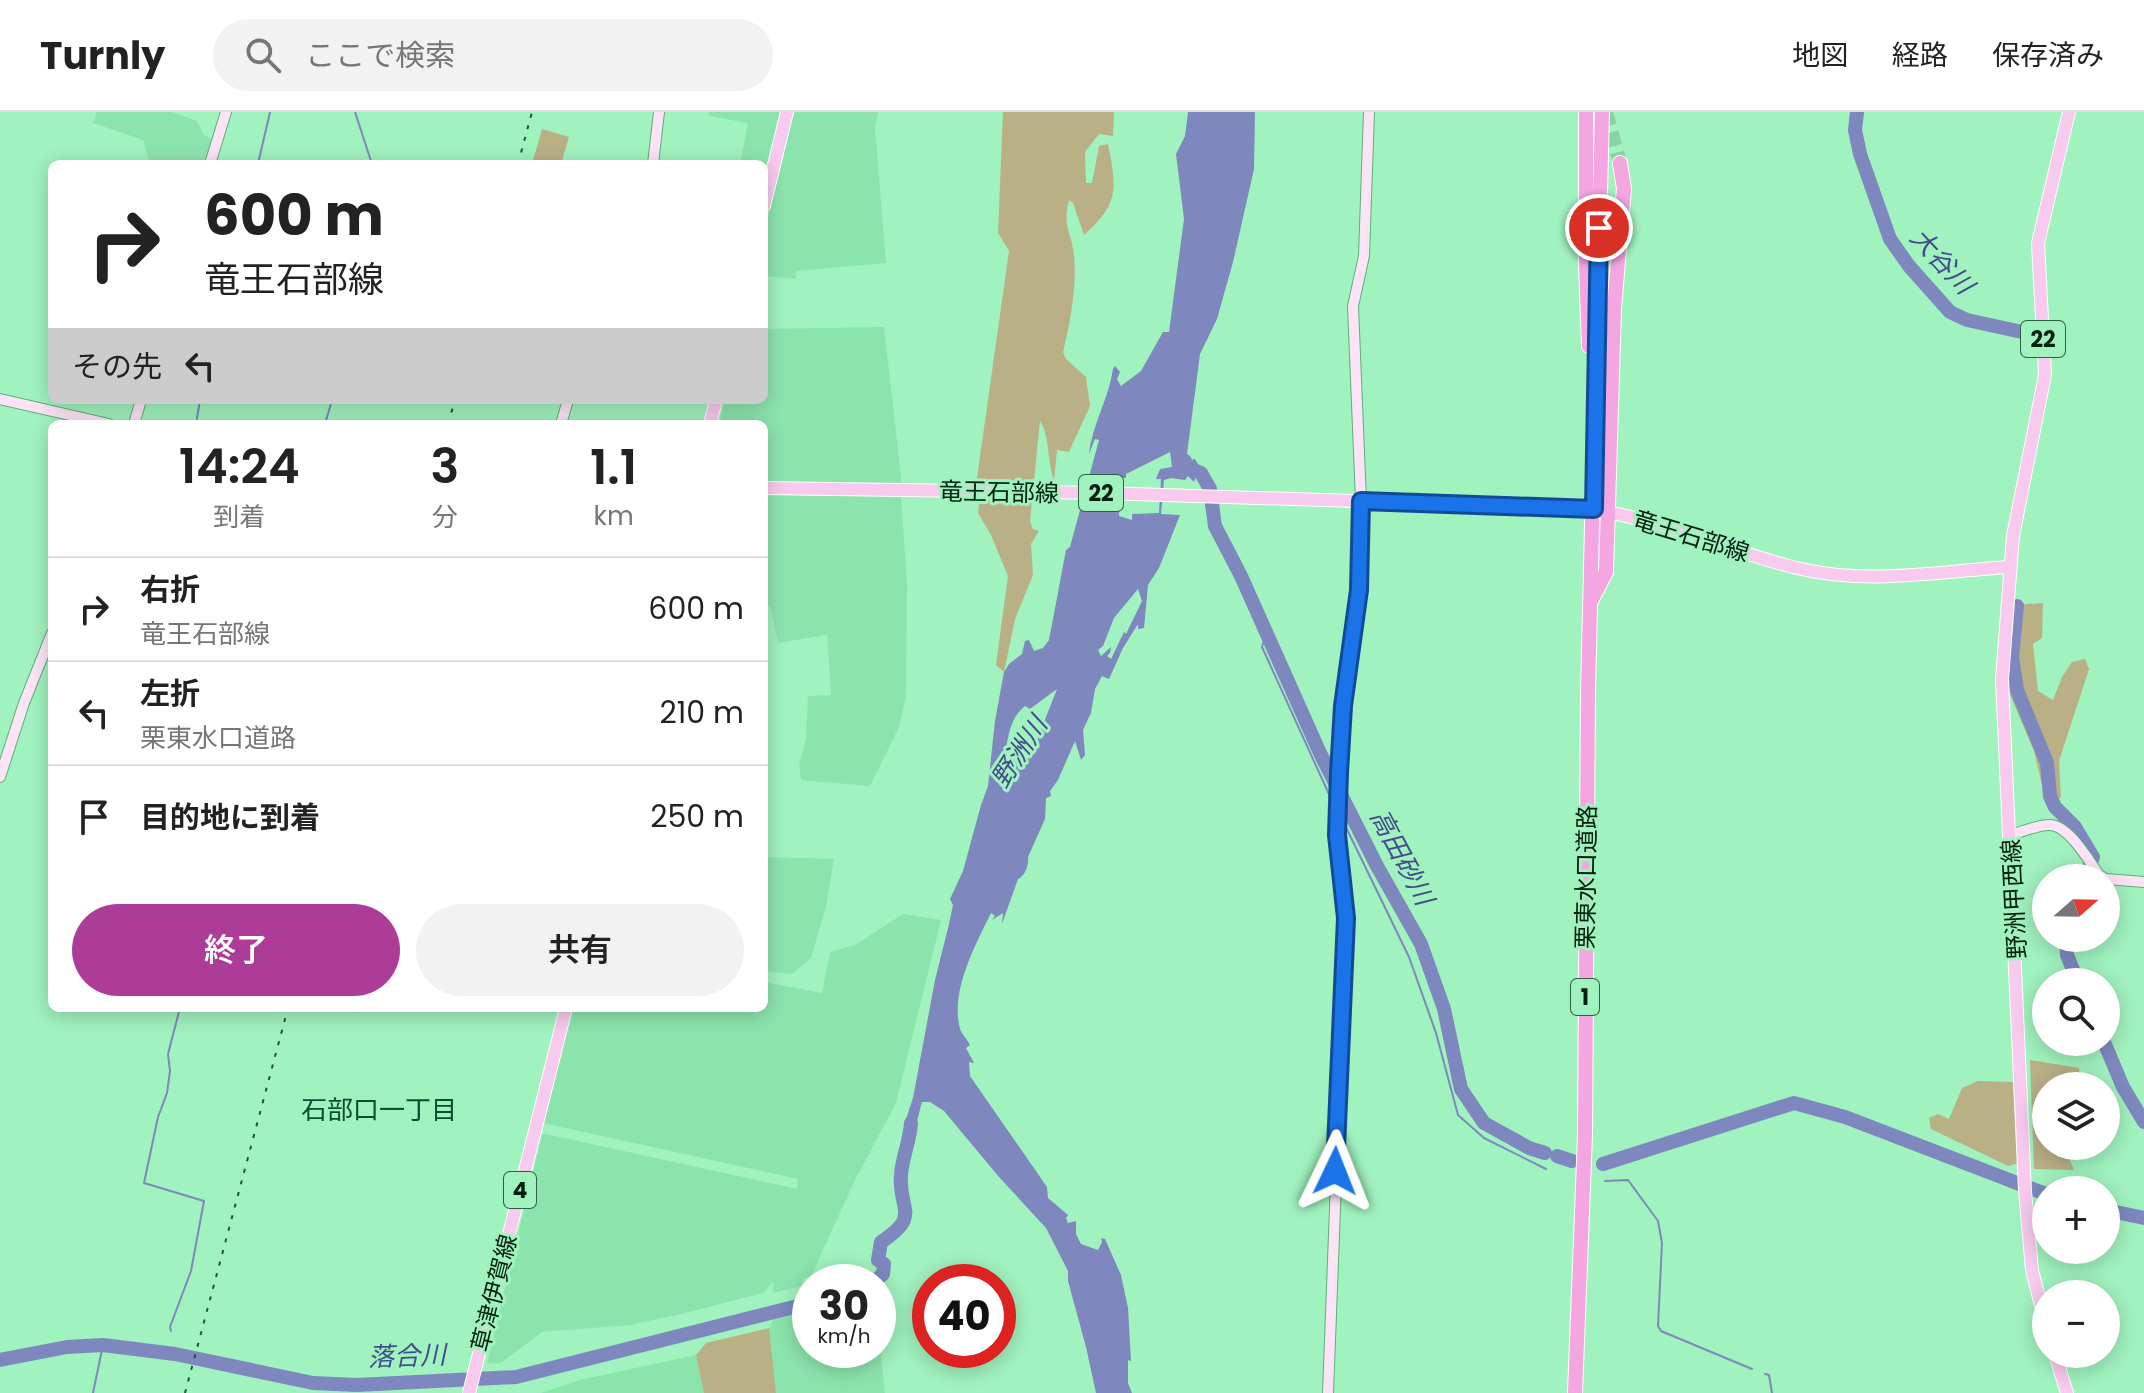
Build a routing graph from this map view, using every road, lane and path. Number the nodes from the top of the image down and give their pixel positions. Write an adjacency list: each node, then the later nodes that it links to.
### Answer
1 (226, 112): 8 (street)
2 (659, 112): 9 (street)
3 (787, 112): 11 (main road)
4 (1369, 112): 16 (street)
5 (1586, 112): 12 (highway, 栗東水口道路 / 1)
6 (1602, 112): 12 (highway, 栗東水口道路 / 1)
7 (2069, 112): 19 (main road, 22)
8 (211, 160)
9 (653, 160)
10 (1620, 163): 18 (highway, 栗東水口道路 / 1)
11 (768, 190)
12 (1597, 385): 17 (highway, 栗東水口道路 / 1)
13 (0, 399): 14 (street)
14 (92, 420)
15 (768, 488): 16 (main road, 竜王石部線 / 22)
16 (1361, 501): 17 (main road, 竜王石部線 / 22); 31 (street)
17 (1594, 509): 18 (main road, 竜王石部線 / 22); 20 (highway, 栗東水口道路 / 1)
18 (1610, 512): 19 (main road, 竜王石部線 / 22); 20 (highway, 栗東水口道路 / 1)
19 (2010, 567): 23 (main road, 野洲甲西線)
20 (1591, 601): 32 (highway, 栗東水口道路 / 1)
21 (48, 643): 22 (street)
22 (0, 777)
23 (2010, 835): 24 (street); 28 (main road, 野洲甲西線)
24 (2091, 864)
25 (2120, 880): 26 (street)
26 (2144, 882)
27 (565, 1012): 30 (main road, 草津伊賀線 / 4)
28 (2035, 1280)
29 (2059, 1368): 33 (main road)
30 (471, 1384)
31 (1328, 1393)
32 (1575, 1393)
33 (2067, 1393)

